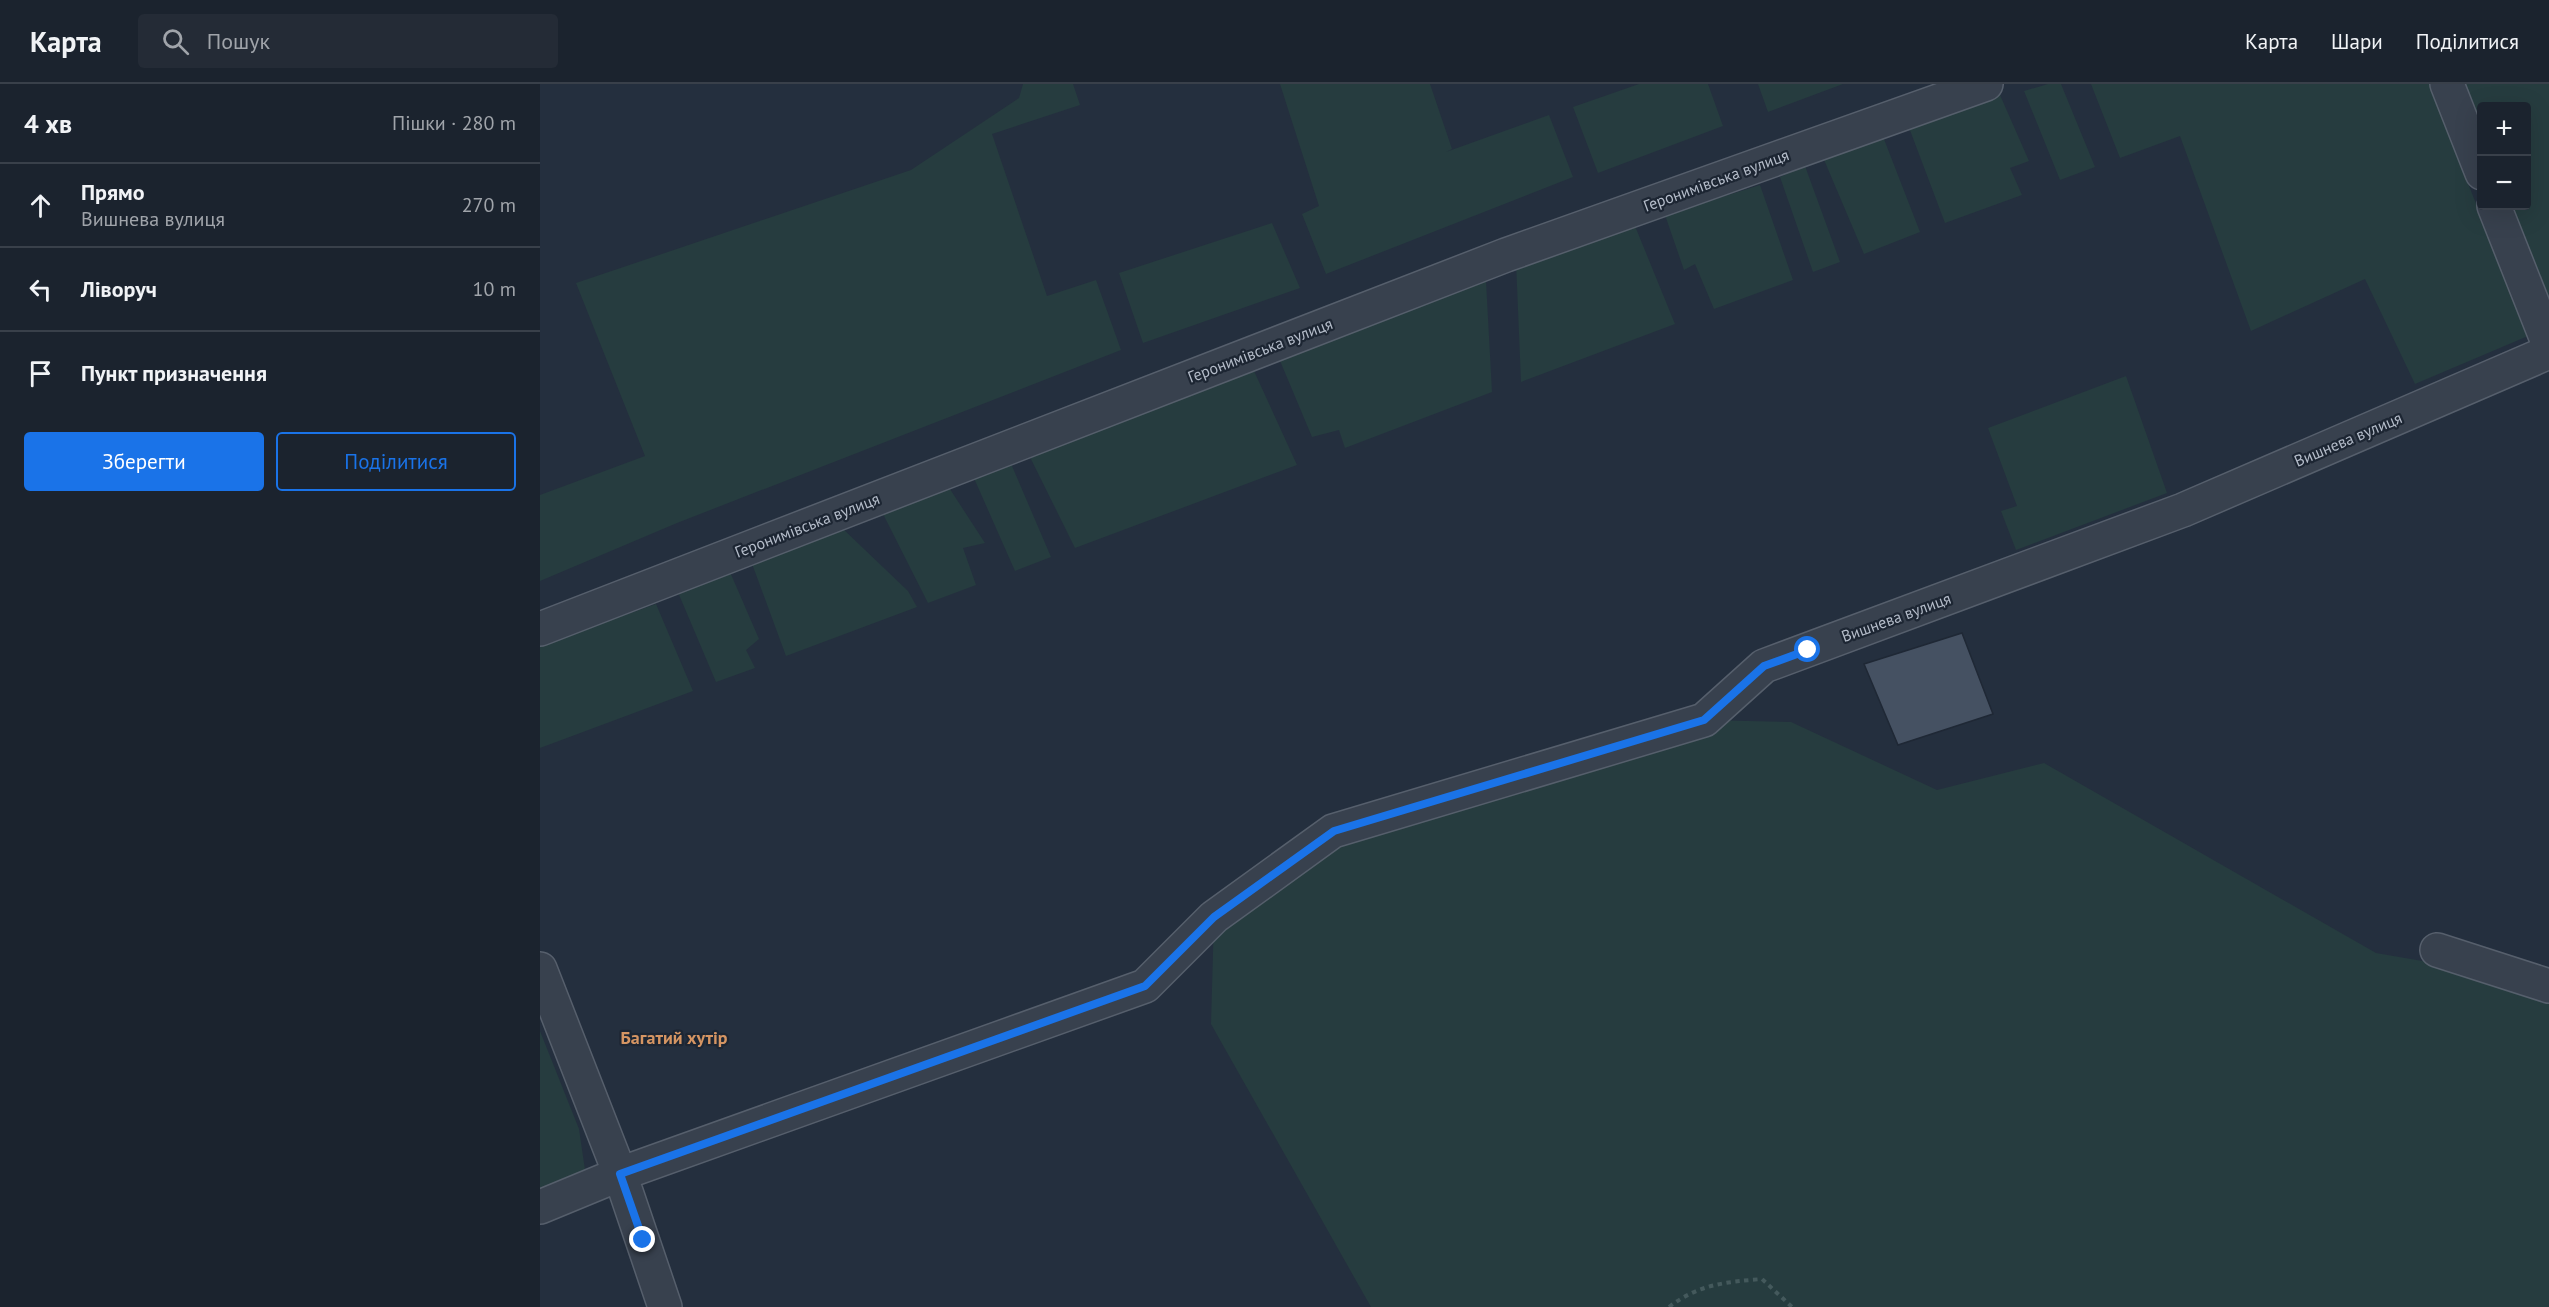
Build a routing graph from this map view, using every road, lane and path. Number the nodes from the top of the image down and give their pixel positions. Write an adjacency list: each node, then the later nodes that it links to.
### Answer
1 (1986, 84): 7 (street, Геронимівська вулиця)
2 (2447, 84): 3 (street)
3 (2477, 163)
4 (2496, 210): 5 (street)
5 (2549, 345)
6 (2549, 352): 11 (street, Вишнева вулиця)
7 (540, 629)
8 (2437, 950): 10 (street)
9 (540, 969): 11 (street)
10 (2549, 986)
11 (620, 1174): 12 (street, Вишнева вулиця); 13 (street)
12 (540, 1207)
13 (665, 1307)
14 (1669, 1307): 15 (path)
15 (1792, 1307)

